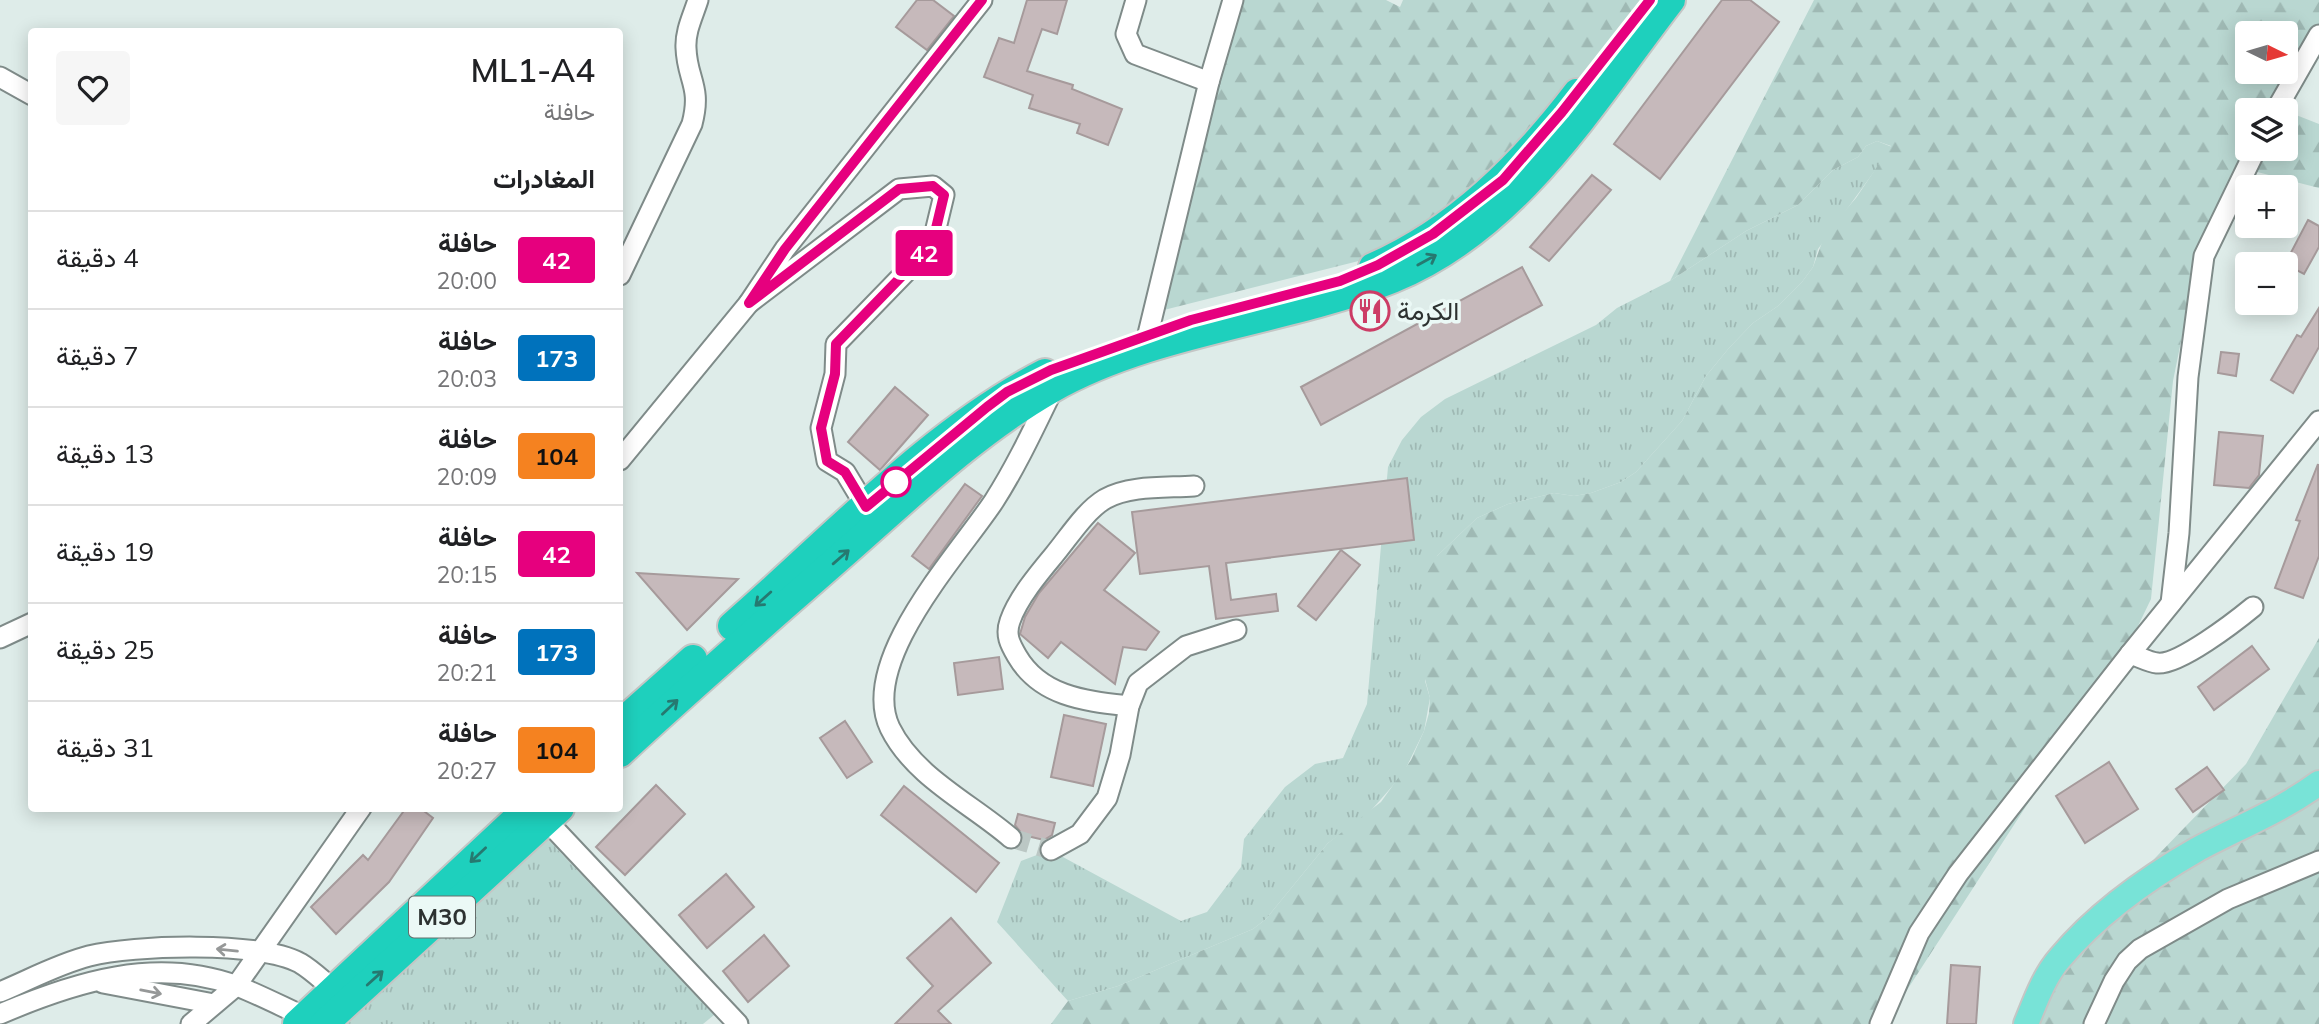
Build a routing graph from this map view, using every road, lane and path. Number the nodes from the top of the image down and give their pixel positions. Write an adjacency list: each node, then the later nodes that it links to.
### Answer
1 (698, 0): 13 (street)
2 (982, 0): 14 (street)
3 (1136, 0): 9 (street)
4 (1233, 0): 9 (street)
5 (1650, 0): 15 (highway)
6 (1671, 0): 16 (highway, one-way to 6)
7 (2319, 34): 11 (street)
8 (0, 77): 10 (street)
9 (1209, 82): 15 (street)
10 (28, 93)
11 (2283, 98)
12 (2250, 161): 21 (street)
13 (623, 269)
14 (749, 303): 18 (street); 20 (street)
15 (1148, 334): 20 (highway)
16 (1054, 388): 29 (highway, one-way to 16); 33 (street)
17 (2319, 421): 21 (street)
18 (623, 456)
19 (1194, 486): 27 (street)
20 (866, 507): 28 (highway, one-way to 28)
21 (2171, 603): 26 (street)
22 (2253, 607): 26 (street)
23 (28, 625): 25 (street)
24 (1236, 630): 27 (street)
25 (0, 638)
26 (2130, 653): 46 (street)
27 (1129, 706): 34 (street)
28 (623, 715)
29 (623, 750)
30 (2319, 783): 47 (main road)
31 (358, 812): 36 (street)
32 (545, 813): 39 (highway, M30, one-way to 39); 43 (highway, M30, one-way to 32); 45 (street)
33 (1011, 838)
34 (1051, 850)
35 (2319, 861): 48 (street)
36 (259, 953): 38 (street); 39 (street); 40 (street, one-way to 40)
37 (88, 981): 38 (street); 41 (street, one-way to 41); 42 (street)
38 (236, 986): 41 (street); 43 (street)
39 (334, 989): 43 (highway, M30)
40 (0, 992)
41 (214, 1004): 44 (street)
42 (0, 1014)
43 (309, 1022)
44 (191, 1024)
45 (738, 1024)
46 (1881, 1024)
47 (2026, 1024)
48 (2094, 1024)

